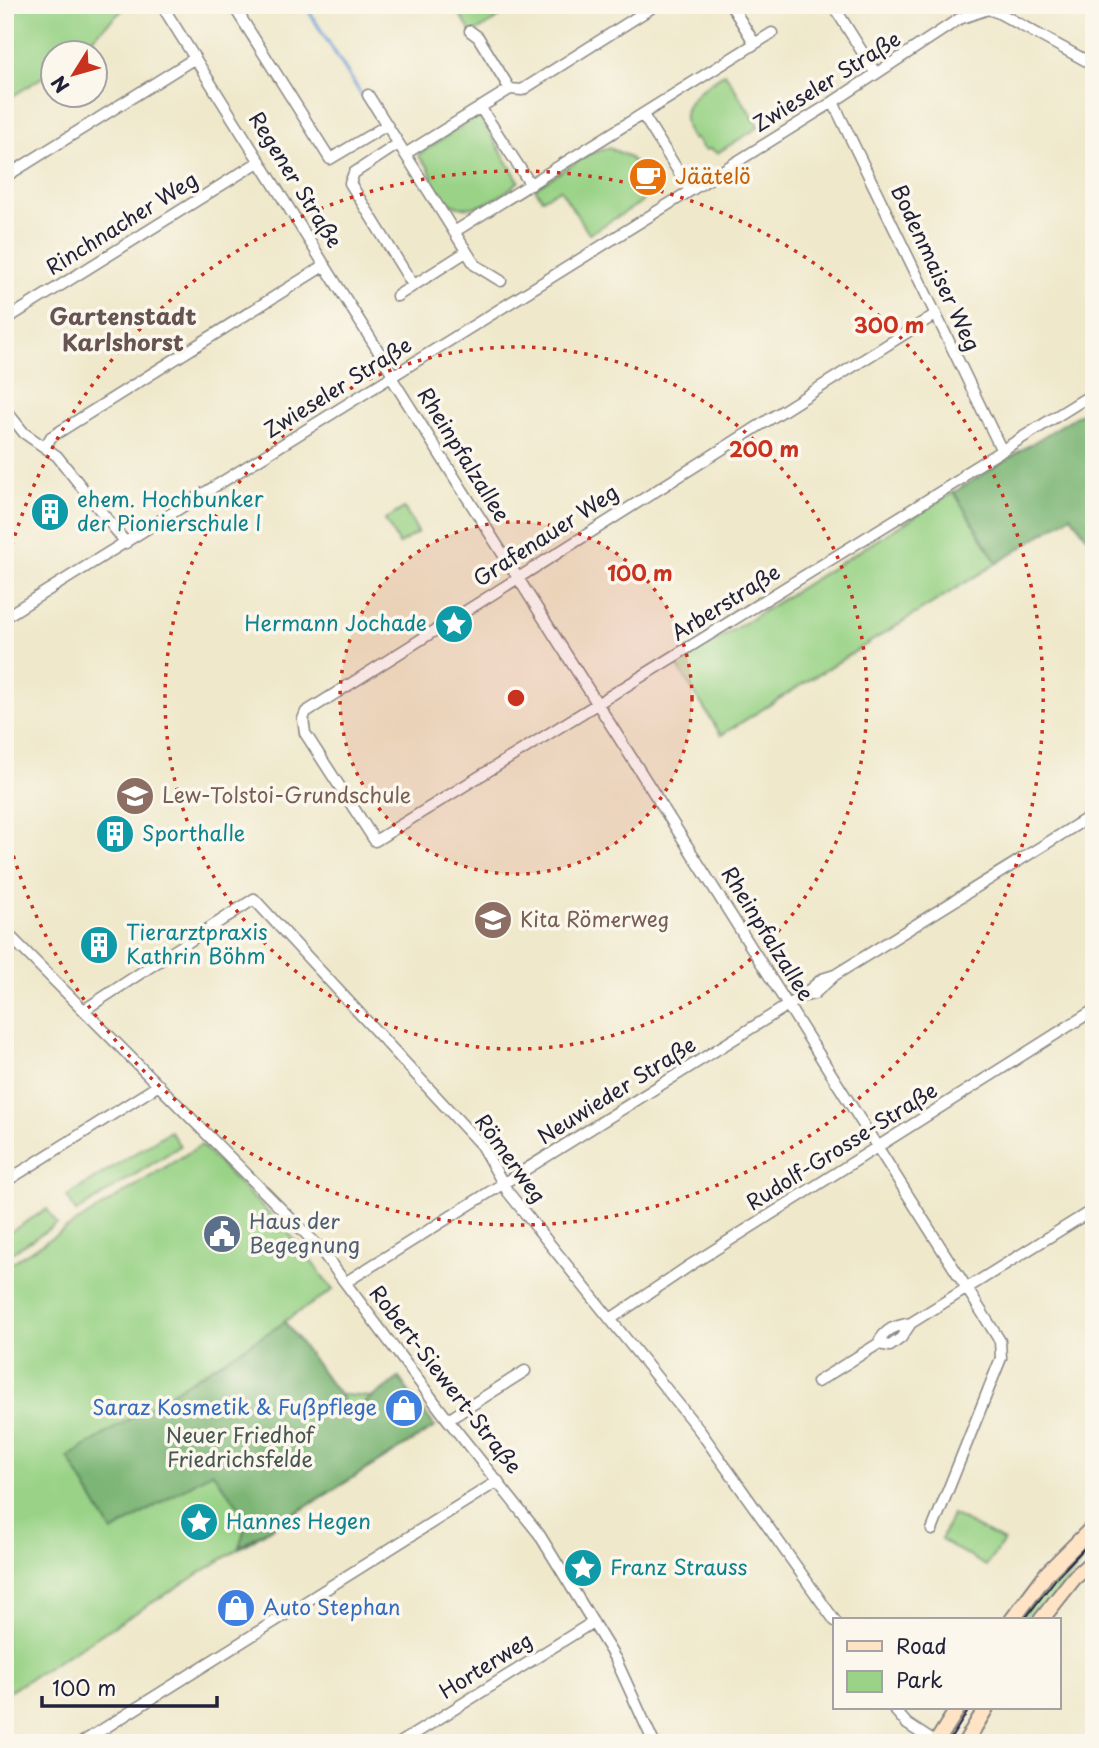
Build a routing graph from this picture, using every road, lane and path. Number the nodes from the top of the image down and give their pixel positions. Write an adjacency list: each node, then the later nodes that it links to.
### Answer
1 (165, 5): 10 (street, Regener Straße)
2 (233, 5): 18 (street)
3 (656, 5): 13 (street)
4 (731, 5): 9 (street)
5 (834, 5): 12 (street)
6 (977, 9): 11 (street); 12 (street, Zwieseler Straße)
7 (470, 31): 13 (street)
8 (772, 33): 9 (street)
9 (755, 44): 17 (street)
10 (195, 58): 21 (street, Regener Straße); 22 (street)
11 (1094, 65)
12 (876, 74): 15 (street, Zwieseler Straße)
13 (510, 89): 16 (street)
14 (368, 95): 18 (street)
15 (832, 102): 24 (street, Zwieseler Straße); 31 (street, Bodenmaiser Weg)
16 (480, 107): 20 (street); 23 (street)
17 (643, 115): 23 (street); 24 (street)
18 (387, 125): 19 (street)
19 (398, 144): 20 (street); 29 (street)
20 (405, 154): 25 (street)
21 (260, 161): 27 (street, Regener Straße); 32 (street, Rinchnacher Weg)
22 (5, 177)
23 (531, 186): 25 (street)
24 (690, 190): 33 (street, Zwieseler Straße)
25 (454, 232): 26 (street)
26 (466, 252): 28 (street); 29 (street)
27 (325, 265): 33 (street, Regener Straße); 36 (street)
28 (500, 281)
29 (413, 285): 30 (street)
30 (397, 296)
31 (936, 314): 37 (street, Bodenmaiser Weg); 39 (street, Grafenauer Weg)
32 (5, 320)
33 (392, 377): 38 (street, Zwieseler Straße); 39 (street, Rheinpfalzallee)
34 (1094, 393): 37 (street, Arberstraße)
35 (5, 409): 36 (street)
36 (46, 446): 38 (street)
37 (1002, 451): 41 (street, Arberstraße)
38 (126, 543): 40 (street, Zwieseler Straße)
39 (517, 576): 41 (street, Rheinpfalzallee); 43 (street, Grafenauer Weg)
40 (5, 617)
41 (597, 702): 43 (street, Arberstraße); 45 (street, Rheinpfalzallee)
42 (1094, 814): 45 (street, Neuwieder Straße)
43 (375, 842)
44 (5, 930): 46 (street, Robert-Siewert-Straße)
45 (789, 1005): 49 (street, Rheinpfalzallee); 51 (street, Neuwieder Straße)
46 (84, 1010): 48 (street, Robert-Siewert-Straße); 51 (street, Römerweg)
47 (1094, 1010): 49 (street, Rudolf-Grosse-Straße)
48 (159, 1085): 50 (street); 53 (street, Robert-Siewert-Straße)
49 (879, 1146): 54 (street, Rheinpfalzallee); 55 (street, Rudolf-Grosse-Straße)
50 (5, 1182)
51 (502, 1184): 53 (street, Neuwieder Straße); 55 (street, Römerweg)
52 (1094, 1209): 54 (street)
53 (346, 1282): 58 (street, Robert-Siewert-Straße)
54 (967, 1288): 57 (street); 61 (street, Rheinpfalzallee)
55 (612, 1318): 63 (street, Römerweg)
56 (525, 1371): 58 (street)
57 (817, 1382)
58 (448, 1420): 59 (street, Robert-Siewert-Straße)
59 (498, 1480): 66 (street, Robert-Siewert-Straße); 70 (street)
60 (1094, 1526): 64 (main road)
61 (932, 1530)
62 (1094, 1560): 65 (main road)
63 (834, 1618)
64 (1014, 1618)
65 (1043, 1618)
66 (593, 1622): 71 (street, Horterweg); 72 (street, Robert-Siewert-Straße)
67 (895, 1710): 73 (street)
68 (957, 1710): 73 (main road)
69 (985, 1710): 74 (main road)
70 (81, 1743)
71 (400, 1743)
72 (654, 1743)
73 (936, 1743)
74 (965, 1743)

